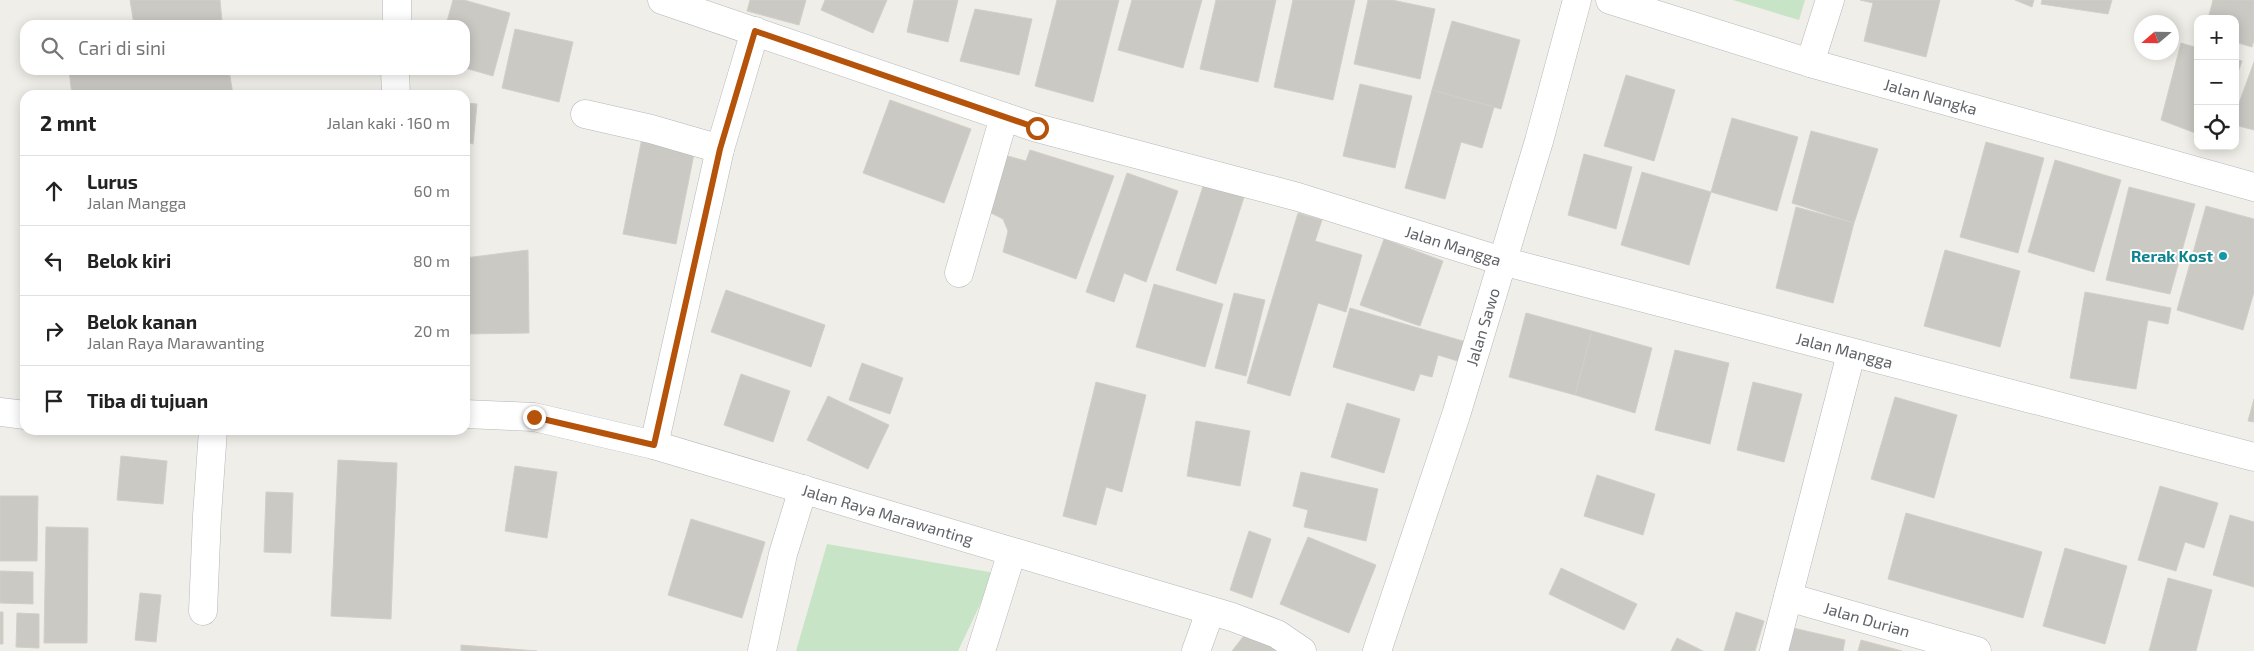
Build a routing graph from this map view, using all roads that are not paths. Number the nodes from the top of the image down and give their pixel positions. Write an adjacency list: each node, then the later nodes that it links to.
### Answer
1 (397, 0): 6 (street)
2 (662, 0): 7 (street, Jalan Mangga)
3 (1577, 0): 15 (street, Jalan Sawo)
4 (1610, 0): 8 (street, Jalan Nangka)
5 (1830, 0): 8 (street)
6 (397, 20)
7 (755, 31): 12 (street, Jalan Mangga); 13 (street)
8 (1810, 63): 14 (street, Jalan Nangka)
9 (396, 75): 10 (street)
10 (396, 90)
11 (585, 114): 13 (street)
12 (1004, 117): 15 (street, Jalan Mangga); 16 (street)
13 (720, 149): 22 (street)
14 (2254, 187)
15 (1502, 261): 17 (street, Jalan Mangga); 33 (street, Jalan Sawo)
16 (960, 273)
17 (1851, 354): 23 (street, Jalan Mangga); 26 (street)
18 (0, 412): 19 (street)
19 (20, 414)
20 (470, 414): 22 (street, Jalan Raya Marawanting)
21 (213, 435): 27 (street)
22 (654, 445): 24 (street, Jalan Raya Marawanting)
23 (2254, 457)
24 (802, 489): 25 (street, Jalan Raya Marawanting); 29 (street)
25 (1012, 552): 28 (street, Jalan Raya Marawanting); 30 (street)
26 (1788, 598): 34 (street); 35 (street, Jalan Durian)
27 (203, 612)
28 (1210, 612): 31 (street); 32 (street, Jalan Raya Marawanting)
29 (762, 651)
30 (981, 651)
31 (1196, 651)
32 (1302, 651)
33 (1378, 651)
34 (1774, 651)
35 (1977, 651)

